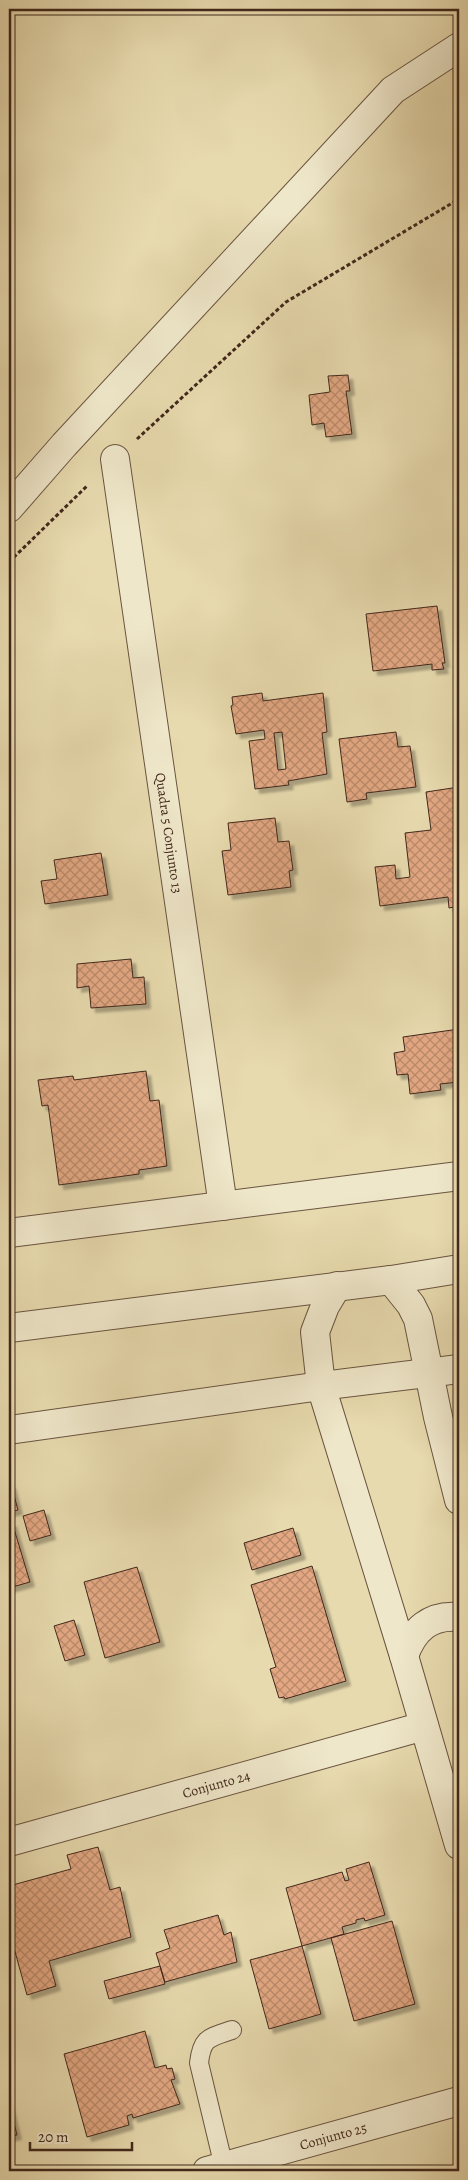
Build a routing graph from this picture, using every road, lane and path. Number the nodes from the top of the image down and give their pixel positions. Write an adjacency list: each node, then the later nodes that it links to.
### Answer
1 (459, 46): 4 (street)
2 (459, 199): 3 (path)
3 (115, 459): 5 (path); 7 (street, Quadra 5 Conjunto 13)
4 (9, 508)
5 (9, 562)
6 (459, 1176): 7 (street)
7 (223, 1206): 8 (street)
8 (9, 1234)
9 (459, 1269): 10 (street)
10 (391, 1280): 11 (street); 14 (street)
11 (337, 1286): 12 (street); 15 (street)
12 (9, 1328)
13 (459, 1369): 14 (street)
14 (428, 1372): 15 (street); 17 (street)
15 (321, 1386): 16 (street); 19 (street)
16 (9, 1430)
17 (459, 1500)
18 (459, 1617): 19 (street)
19 (404, 1656): 20 (street)
20 (424, 1726): 21 (street, Conjunto 24); 22 (street)
21 (9, 1842)
22 (459, 1845)
23 (232, 2030): 25 (lane)
24 (459, 2101): 25 (street, Conjunto 25)
25 (215, 2169)

